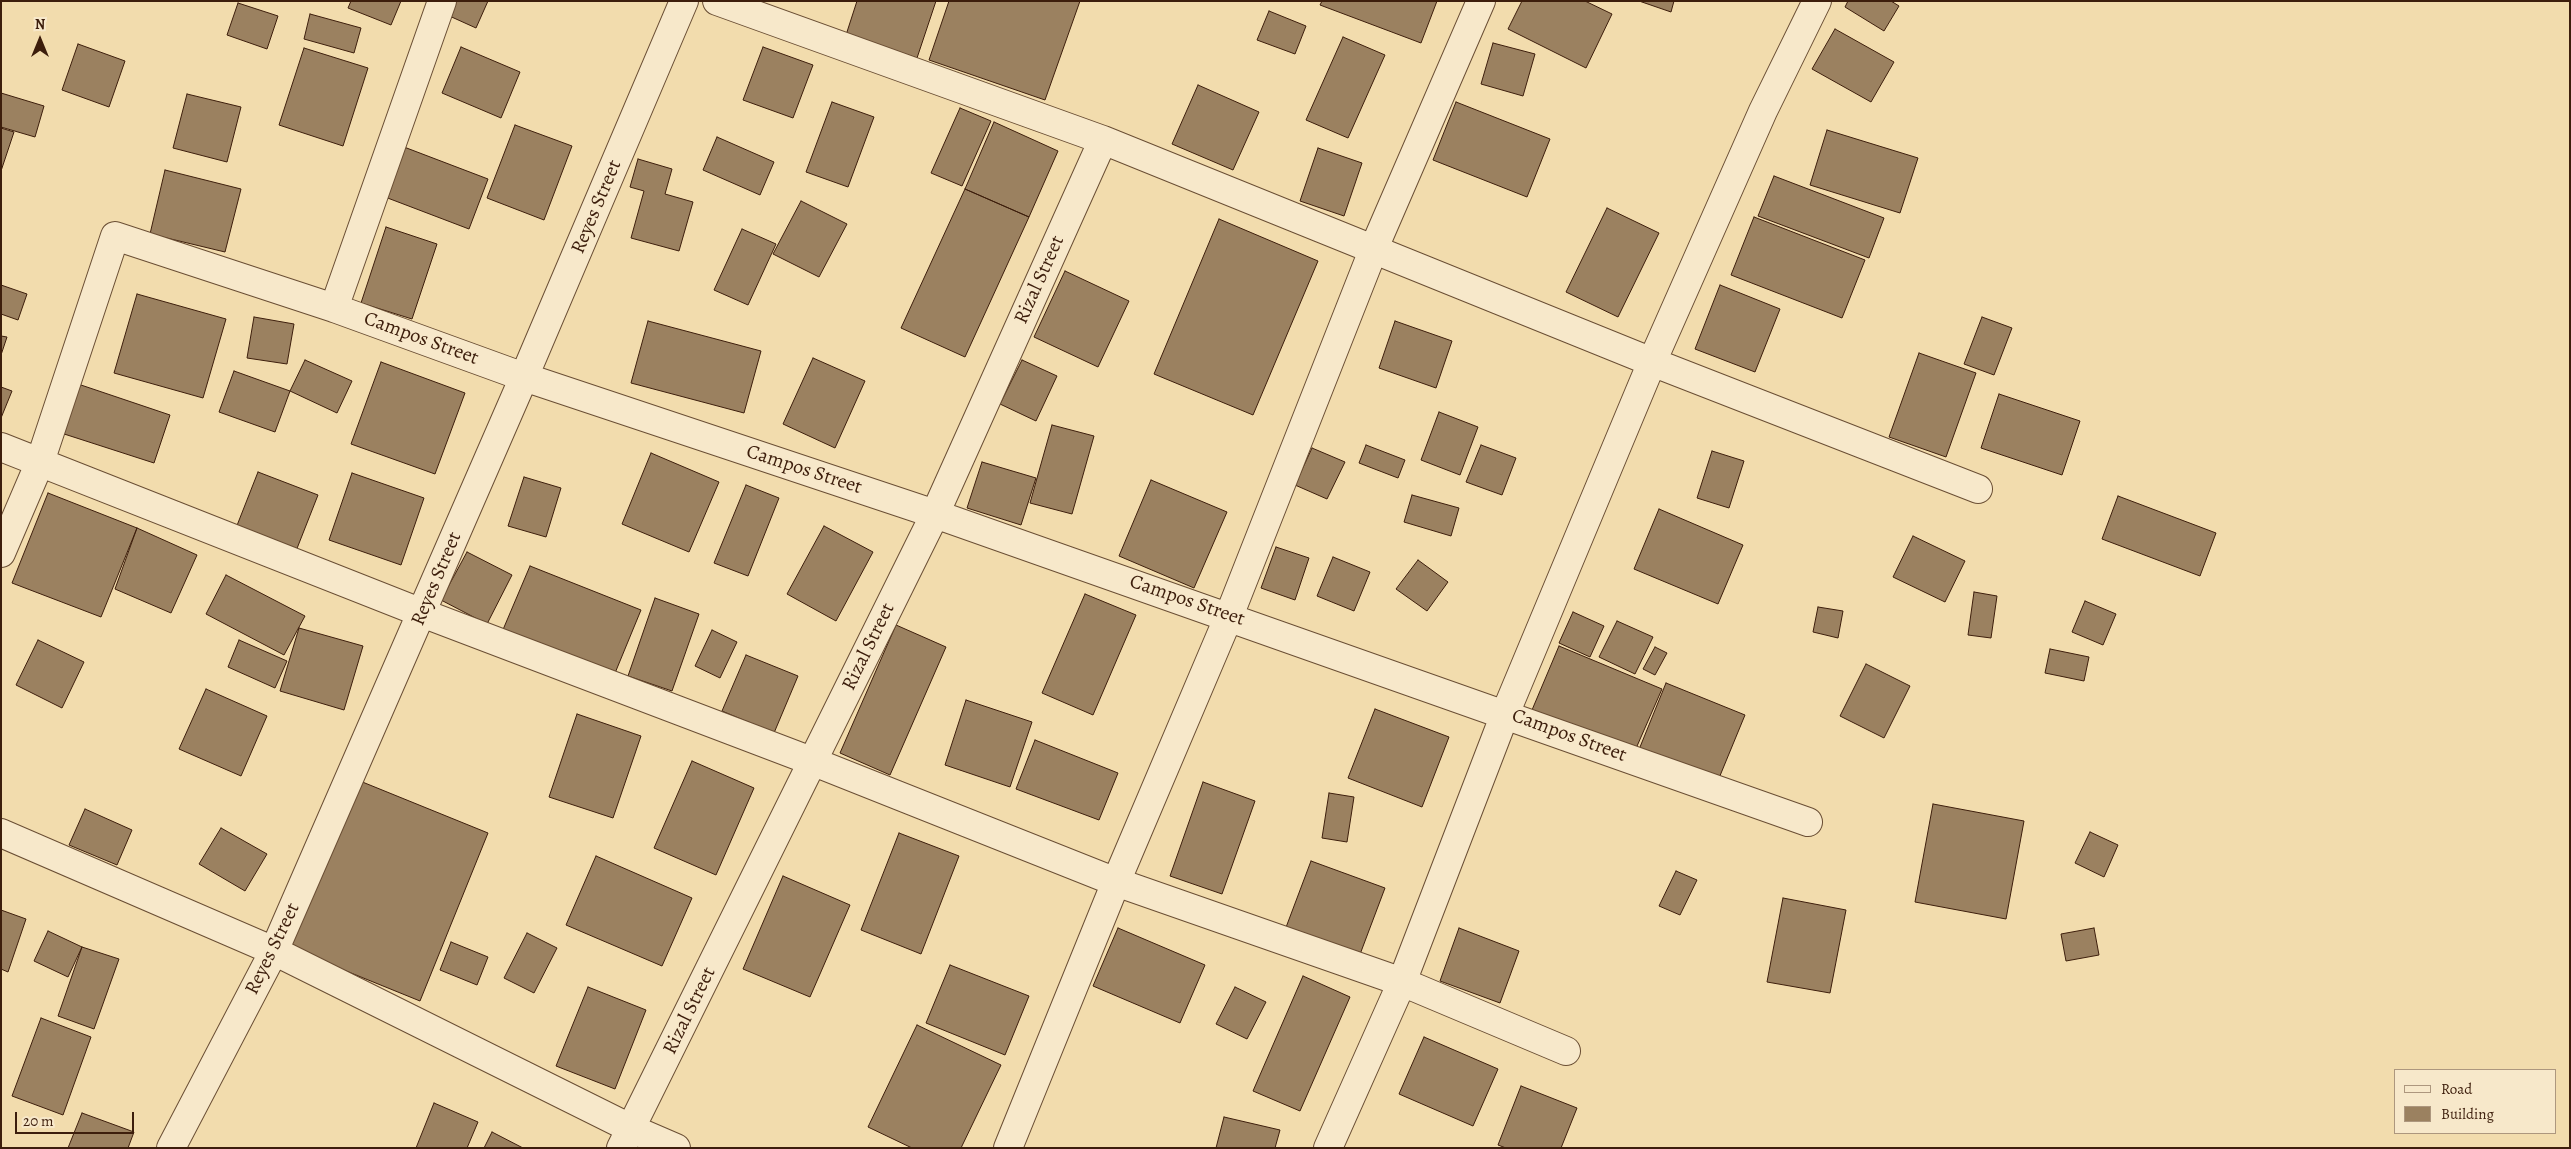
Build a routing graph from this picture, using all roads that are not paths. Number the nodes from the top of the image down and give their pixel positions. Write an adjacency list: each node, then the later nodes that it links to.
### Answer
1 (442, 1): 8 (street)
2 (684, 1): 10 (street, Reyes Street)
3 (717, 1): 6 (street)
4 (1480, 1): 7 (street)
5 (1817, 1): 9 (street)
6 (1103, 140): 7 (street); 14 (street, Rizal Street)
7 (1374, 248): 9 (street); 17 (street)
8 (334, 308): 10 (street, Campos Street); 12 (street, Campos Street)
9 (1652, 362): 13 (street); 18 (street)
10 (524, 377): 14 (street, Campos Street); 16 (street, Reyes Street)
11 (1, 447): 12 (street)
12 (40, 462): 15 (street, Campos Street); 16 (street)
13 (1978, 489)
14 (935, 514): 17 (street, Campos Street); 19 (street, Rizal Street)
15 (1, 553)
16 (422, 613): 19 (street); 23 (street, Reyes Street)
17 (1229, 616): 18 (street, Campos Street); 22 (street)
18 (1505, 714): 20 (street, Campos Street); 24 (street)
19 (814, 762): 22 (street); 26 (street, Rizal Street)
20 (1808, 822)
21 (1, 833): 23 (street)
22 (1116, 882): 24 (street); 29 (street)
23 (274, 951): 26 (street); 27 (street, Reyes Street)
24 (1402, 982): 25 (street); 30 (street)
25 (1566, 1051)
26 (627, 1138): 28 (street)
27 (172, 1148)
28 (676, 1148)
29 (1008, 1148)
30 (1328, 1148)

